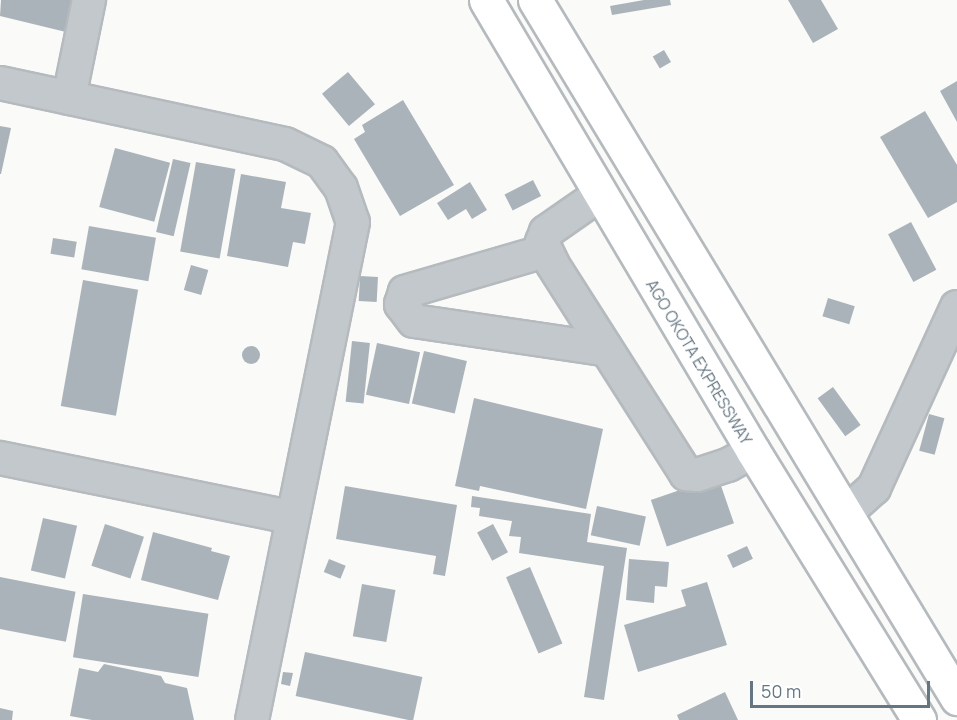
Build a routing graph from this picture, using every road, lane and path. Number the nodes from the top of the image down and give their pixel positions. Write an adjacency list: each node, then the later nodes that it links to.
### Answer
1 (89, 0): 5 (street)
2 (486, 0): 6 (main road, AGO OKOTA EXPRESSWAY)
3 (535, 0): 12 (main road)
4 (0, 83): 5 (street)
5 (69, 98): 13 (street)
6 (599, 195): 7 (street); 10 (main road, AGO OKOTA EXPRESSWAY)
7 (545, 251): 9 (street); 9 (street)
8 (957, 308): 12 (street)
9 (604, 349): 10 (street)
10 (753, 451): 16 (main road, AGO OKOTA EXPRESSWAY)
11 (0, 458): 13 (street)
12 (846, 513): 14 (main road)
13 (291, 517): 15 (street)
14 (957, 698)
15 (252, 720)
16 (919, 720)

